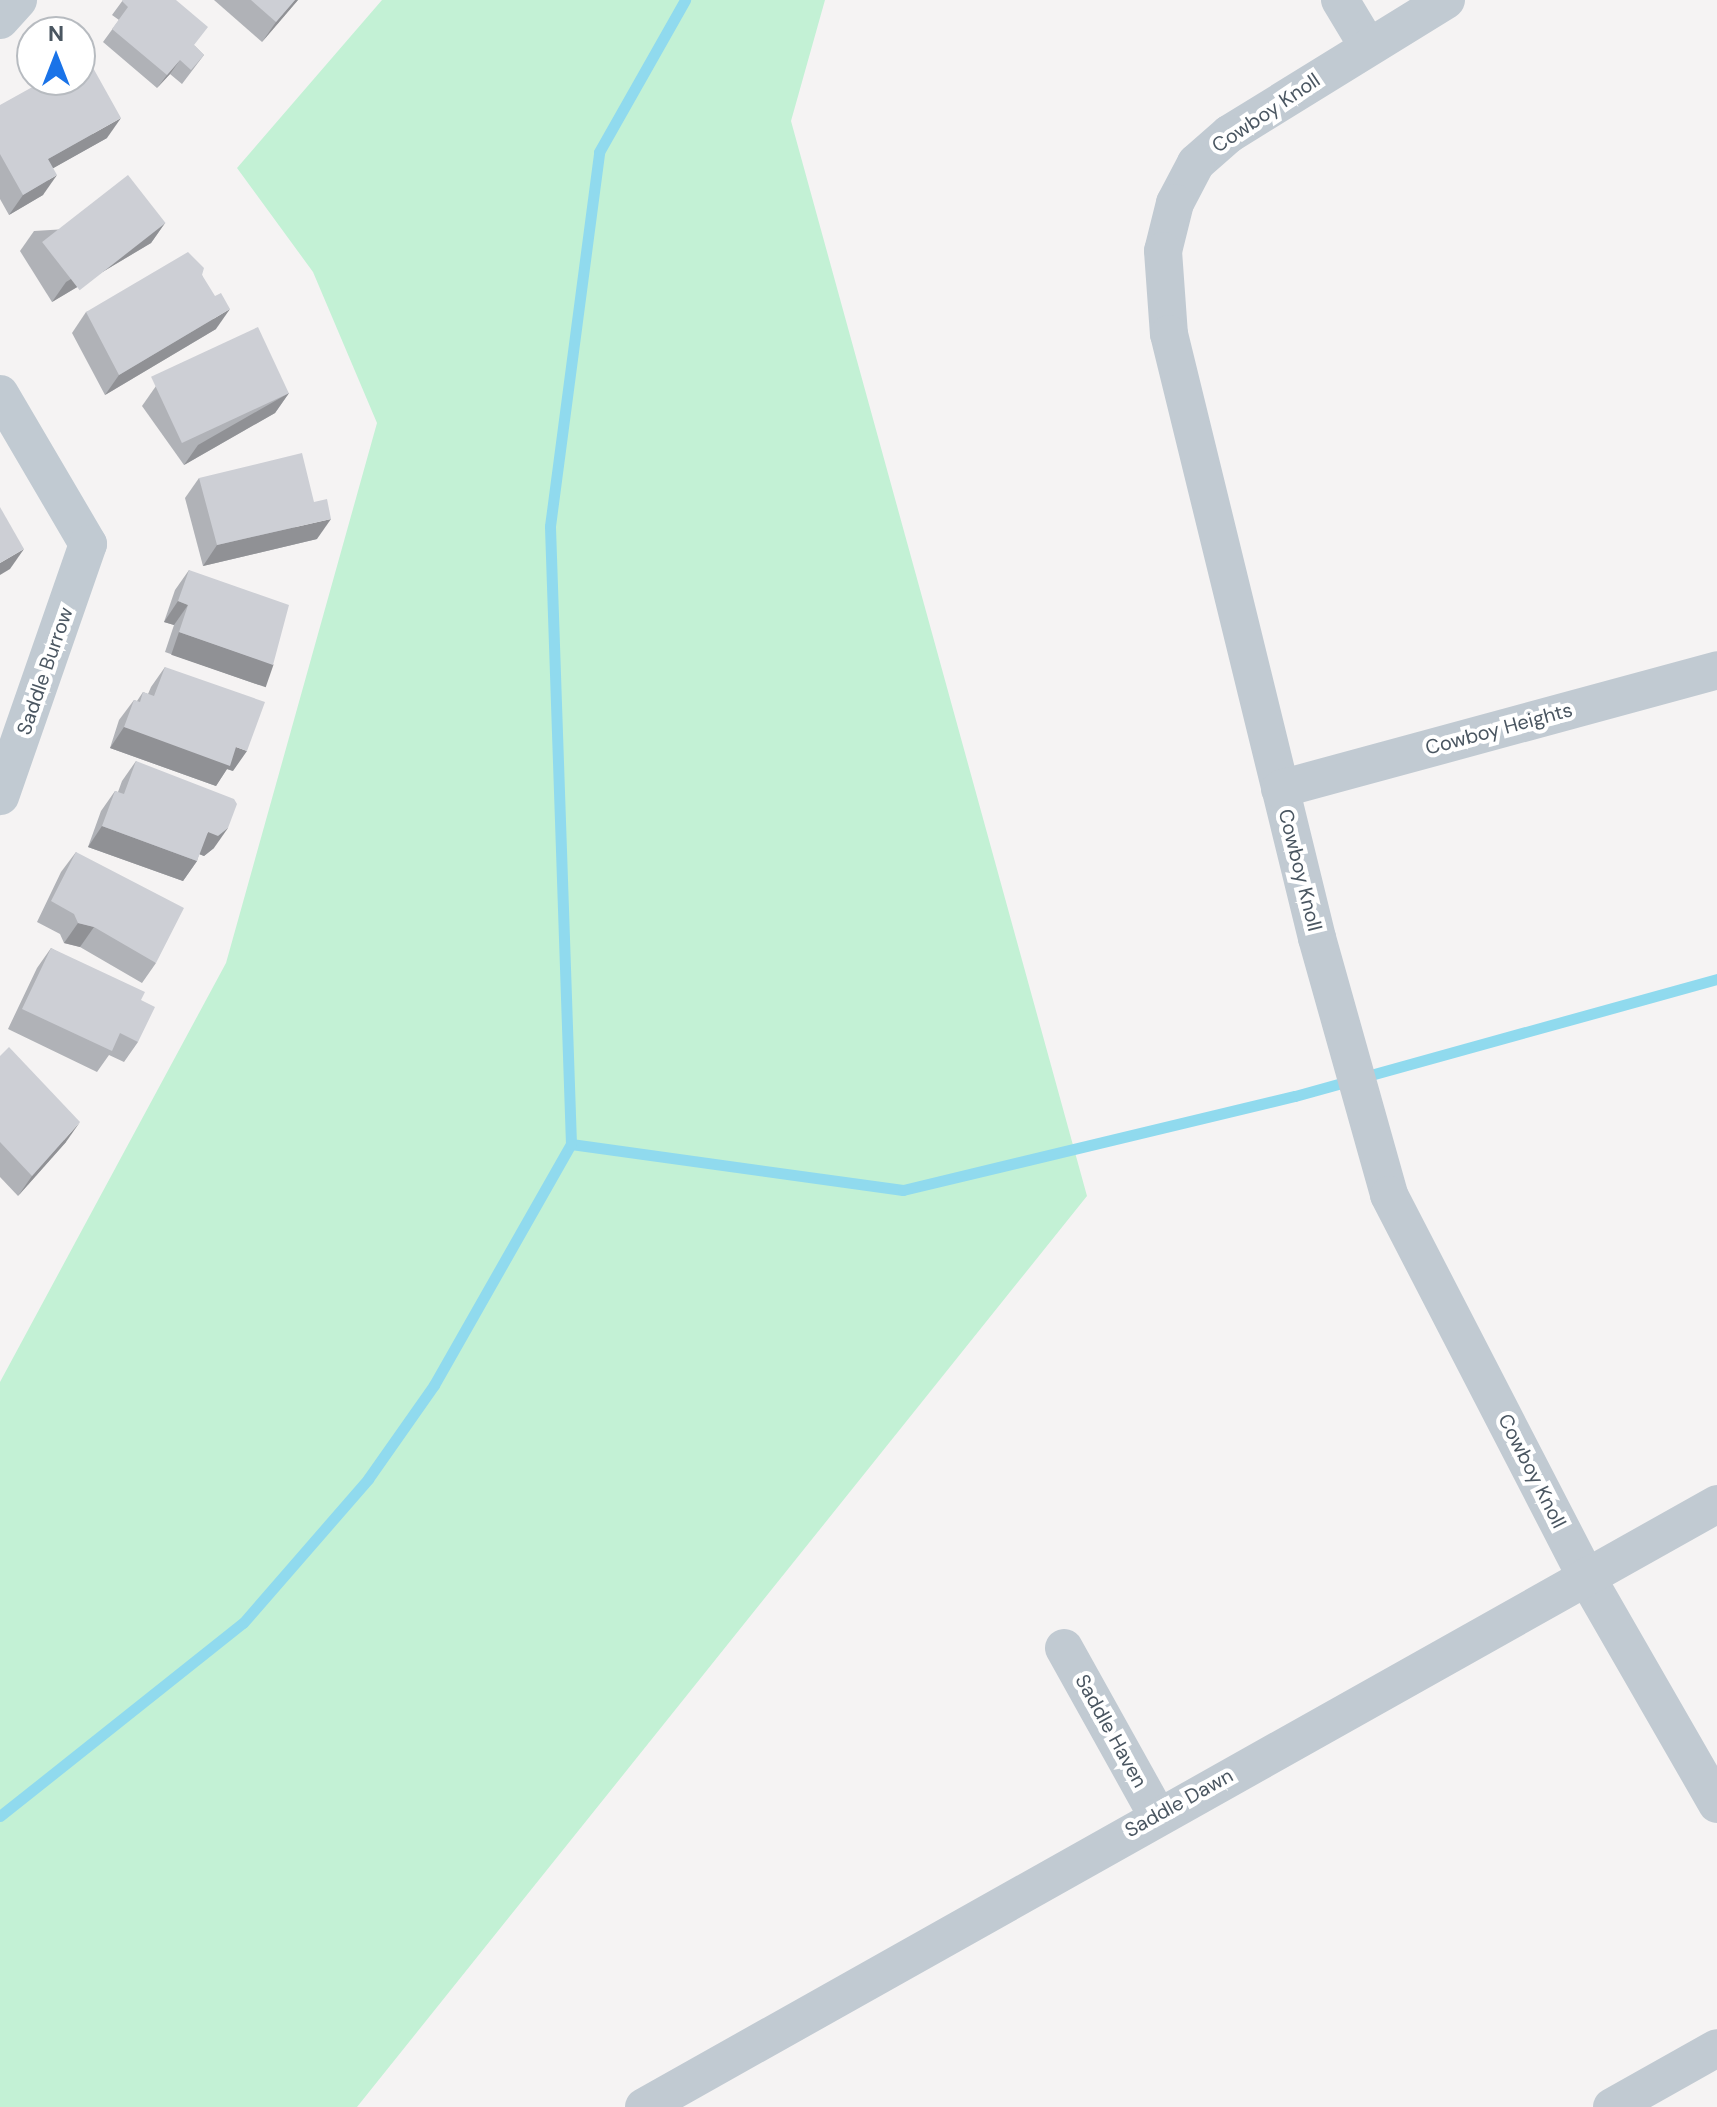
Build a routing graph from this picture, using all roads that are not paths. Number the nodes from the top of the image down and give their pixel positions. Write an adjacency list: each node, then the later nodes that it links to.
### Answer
1 (18, 0): 4 (street)
2 (1340, 0): 5 (street)
3 (1446, 0): 5 (street, Cowboy Knoll)
4 (0, 20)
5 (1367, 45): 8 (street, Cowboy Knoll)
6 (0, 394): 9 (street, Saddle Burrow)
7 (1717, 670): 8 (street, Cowboy Heights)
8 (1280, 789): 11 (street, Cowboy Knoll)
9 (0, 796)
10 (1717, 1504): 11 (street, Saddle Dawn)
11 (1586, 1576): 13 (street, Cowboy Knoll); 14 (street, Saddle Dawn)
12 (1064, 1648): 14 (street, Saddle Haven)
13 (1717, 1804)
14 (1157, 1815): 16 (street, Saddle Dawn)
15 (1717, 2048): 17 (street)
16 (644, 2107)
17 (1612, 2107)

